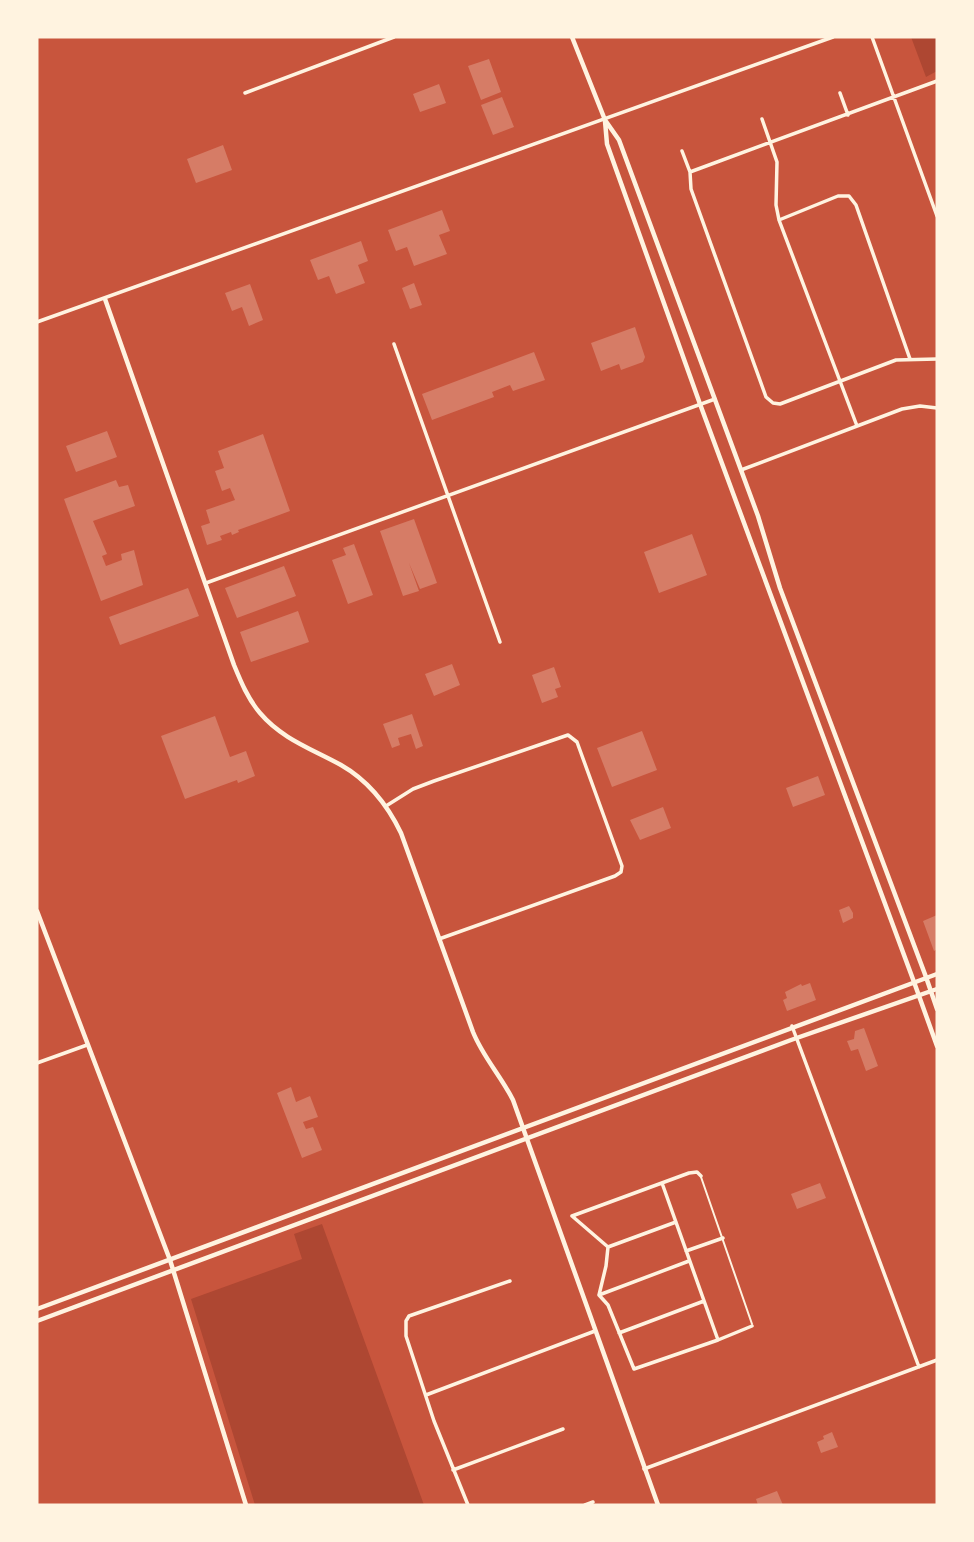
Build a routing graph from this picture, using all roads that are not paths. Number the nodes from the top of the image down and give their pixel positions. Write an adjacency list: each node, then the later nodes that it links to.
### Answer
1 (394, 37): 6 (street)
2 (572, 37): 11 (street)
3 (834, 37): 11 (street)
4 (872, 37): 8 (street)
5 (937, 81): 8 (street)
6 (245, 93)
7 (840, 93): 9 (street)
8 (894, 97): 9 (street); 15 (street)
9 (848, 115): 12 (street)
10 (762, 119): 12 (street)
11 (605, 120): 17 (street); 23 (street); 24 (street)
12 (771, 144): 14 (street); 16 (street)
13 (682, 151): 14 (street)
14 (690, 172): 22 (street)
15 (937, 216)
16 (779, 220): 20 (street); 22 (street)
17 (105, 299): 18 (street); 29 (street)
18 (37, 322)
19 (394, 344): 28 (street)
20 (910, 359): 21 (street); 22 (street)
21 (937, 359)
22 (841, 381): 26 (street)
23 (715, 399): 24 (street); 27 (street)
24 (700, 404): 28 (street); 36 (street)
25 (937, 408): 26 (street)
26 (857, 426): 27 (street)
27 (741, 470): 35 (street)
28 (448, 495): 29 (street); 30 (street)
29 (206, 583): 31 (street)
30 (500, 642)
31 (386, 806): 33 (street); 33 (street)
32 (37, 911): 43 (street)
33 (439, 939): 46 (street)
34 (937, 974): 35 (street)
35 (926, 978): 36 (street); 38 (street)
36 (914, 982): 39 (street); 41 (street)
37 (937, 989): 38 (street)
38 (931, 991): 39 (street); 40 (street)
39 (919, 996): 42 (street); 44 (street)
40 (937, 1009)
41 (792, 1026): 42 (street); 46 (street)
42 (797, 1038): 47 (street); 67 (street)
43 (87, 1045): 45 (street); 54 (street)
44 (937, 1046)
45 (37, 1063)
46 (523, 1128): 47 (street); 54 (street)
47 (527, 1139): 56 (street); 63 (street)
48 (701, 1176): 49 (street); 51 (lane)
49 (662, 1183): 50 (street); 52 (street)
50 (676, 1222): 52 (street); 53 (street)
51 (723, 1238): 53 (street); 62 (lane)
52 (608, 1247): 58 (street)
53 (686, 1251): 55 (street)
54 (170, 1260): 56 (street); 60 (street)
55 (689, 1261): 58 (street); 59 (street)
56 (173, 1270): 61 (street); 73 (street)
57 (510, 1281): 68 (street)
58 (599, 1295): 64 (street)
59 (704, 1301): 64 (street); 65 (street)
60 (37, 1309)
61 (37, 1321)
62 (751, 1326): 65 (street)
63 (595, 1331): 68 (street); 70 (street)
64 (619, 1333): 65 (street)
65 (718, 1340)
66 (937, 1360): 67 (street)
67 (919, 1367): 70 (street)
68 (425, 1395): 71 (street)
69 (564, 1429): 71 (street)
70 (645, 1469): 76 (street)
71 (453, 1470): 74 (street)
72 (593, 1502): 75 (street)
73 (246, 1505)
74 (468, 1505)
75 (585, 1505)
76 (658, 1505)

